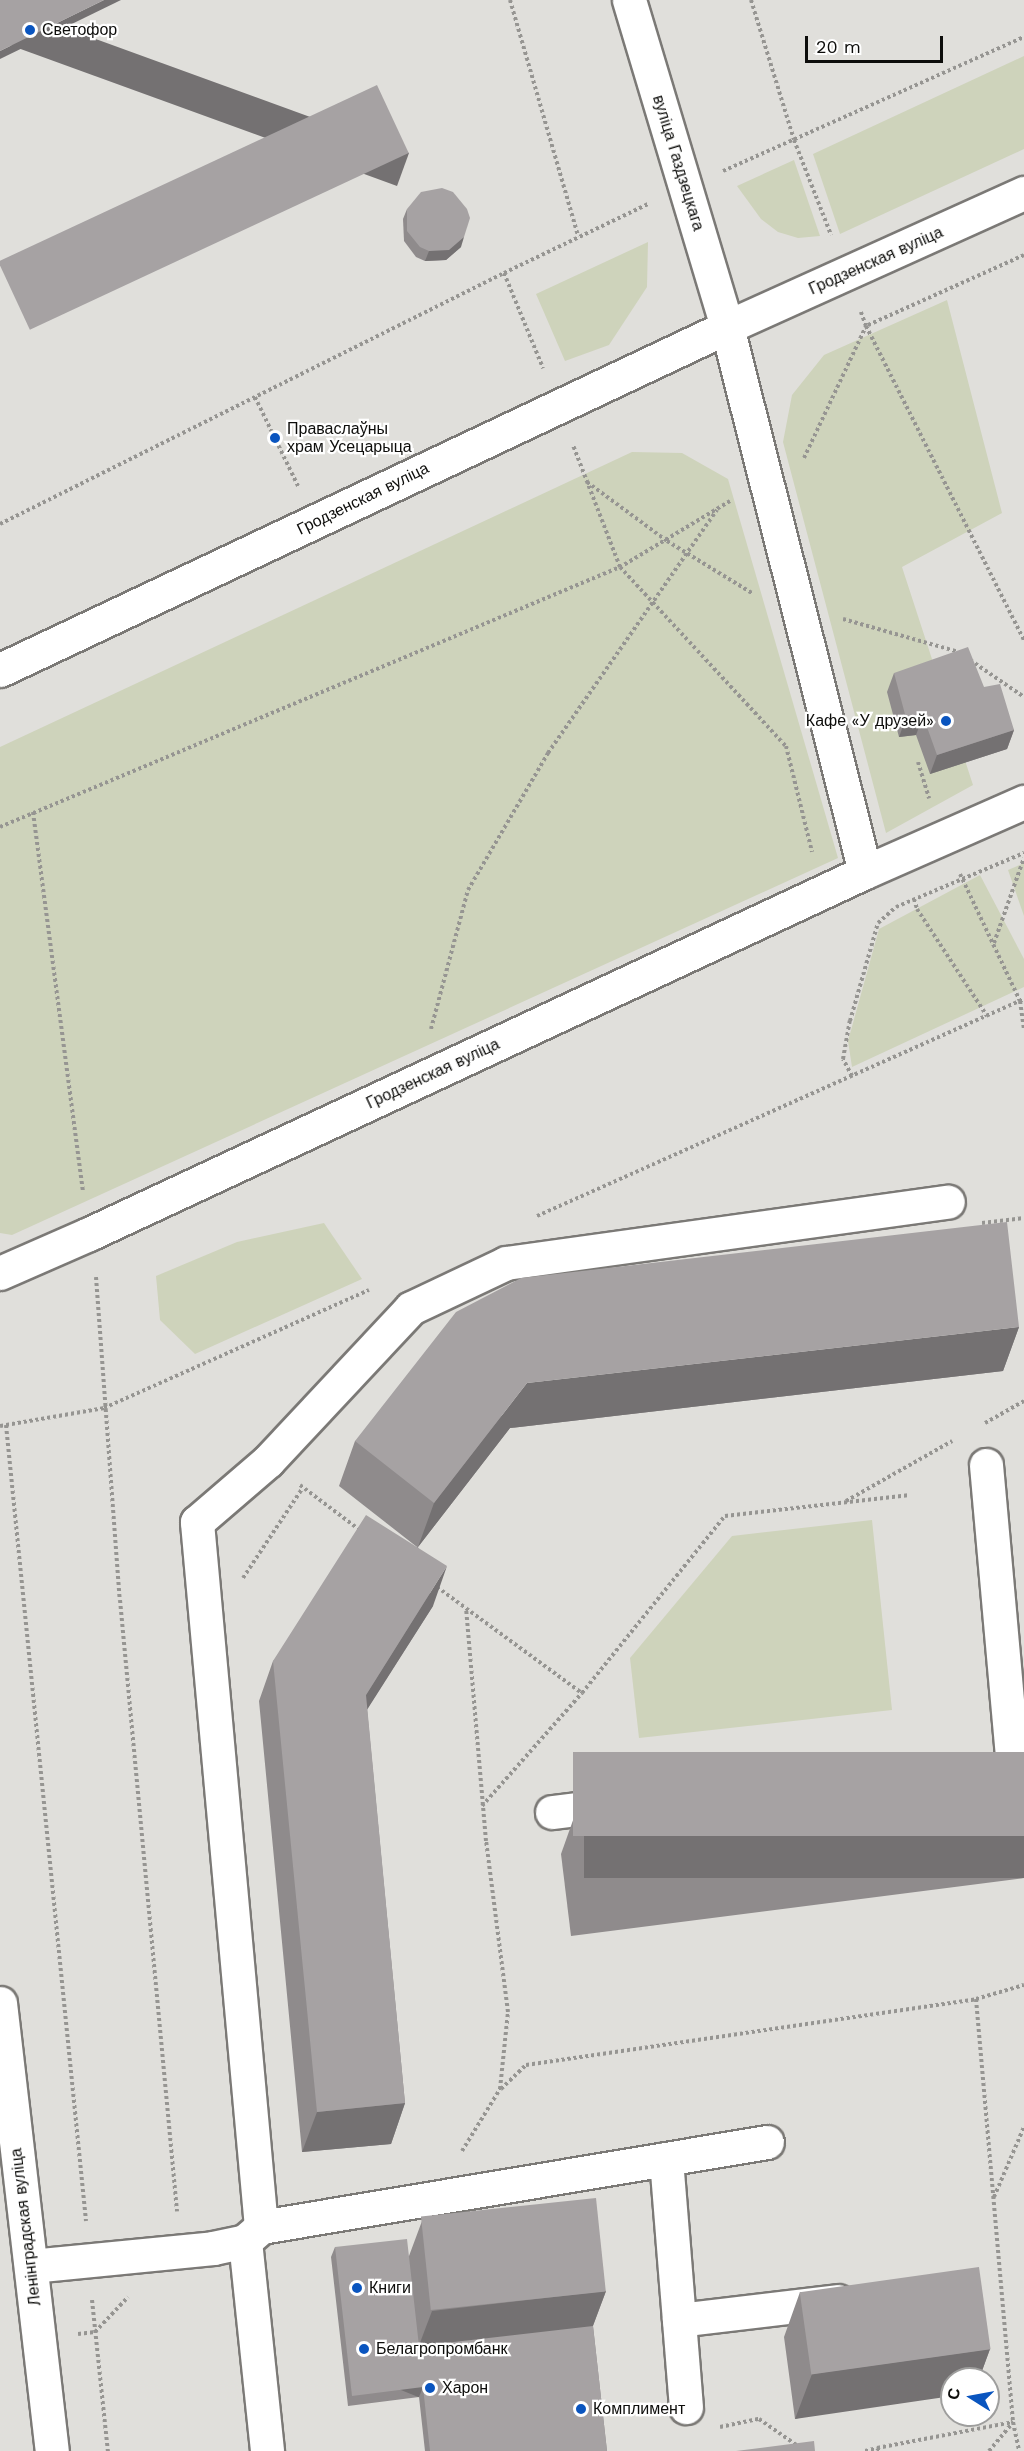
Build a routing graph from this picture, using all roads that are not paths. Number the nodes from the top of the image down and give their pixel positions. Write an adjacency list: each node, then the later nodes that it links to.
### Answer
1 (629, 0): 3 (street, вуліца Газдзецкага)
2 (1024, 193): 3 (street, Гродзенская вуліца)
3 (727, 327): 4 (street, Гродзенская вуліца); 6 (street)
4 (0, 670)
5 (1024, 802): 6 (street, Гродзенская вуліца)
6 (865, 872): 8 (street, Гродзенская вуліца)
7 (948, 1202): 17 (street)
8 (0, 1273)
9 (986, 1465): 10 (street)
10 (1018, 1758): 11 (street)
11 (976, 1761)
12 (681, 1796): 13 (street)
13 (552, 1812)
14 (0, 2003): 18 (street, Ленінградская вуліца)
15 (767, 2142): 16 (street)
16 (666, 2159): 17 (street); 20 (street)
17 (253, 2234): 18 (street); 23 (street)
18 (31, 2266): 22 (street, Ленінградская вуліца)
19 (872, 2297): 20 (street)
20 (679, 2320): 21 (street)
21 (686, 2407)
22 (52, 2451)
23 (267, 2451)

